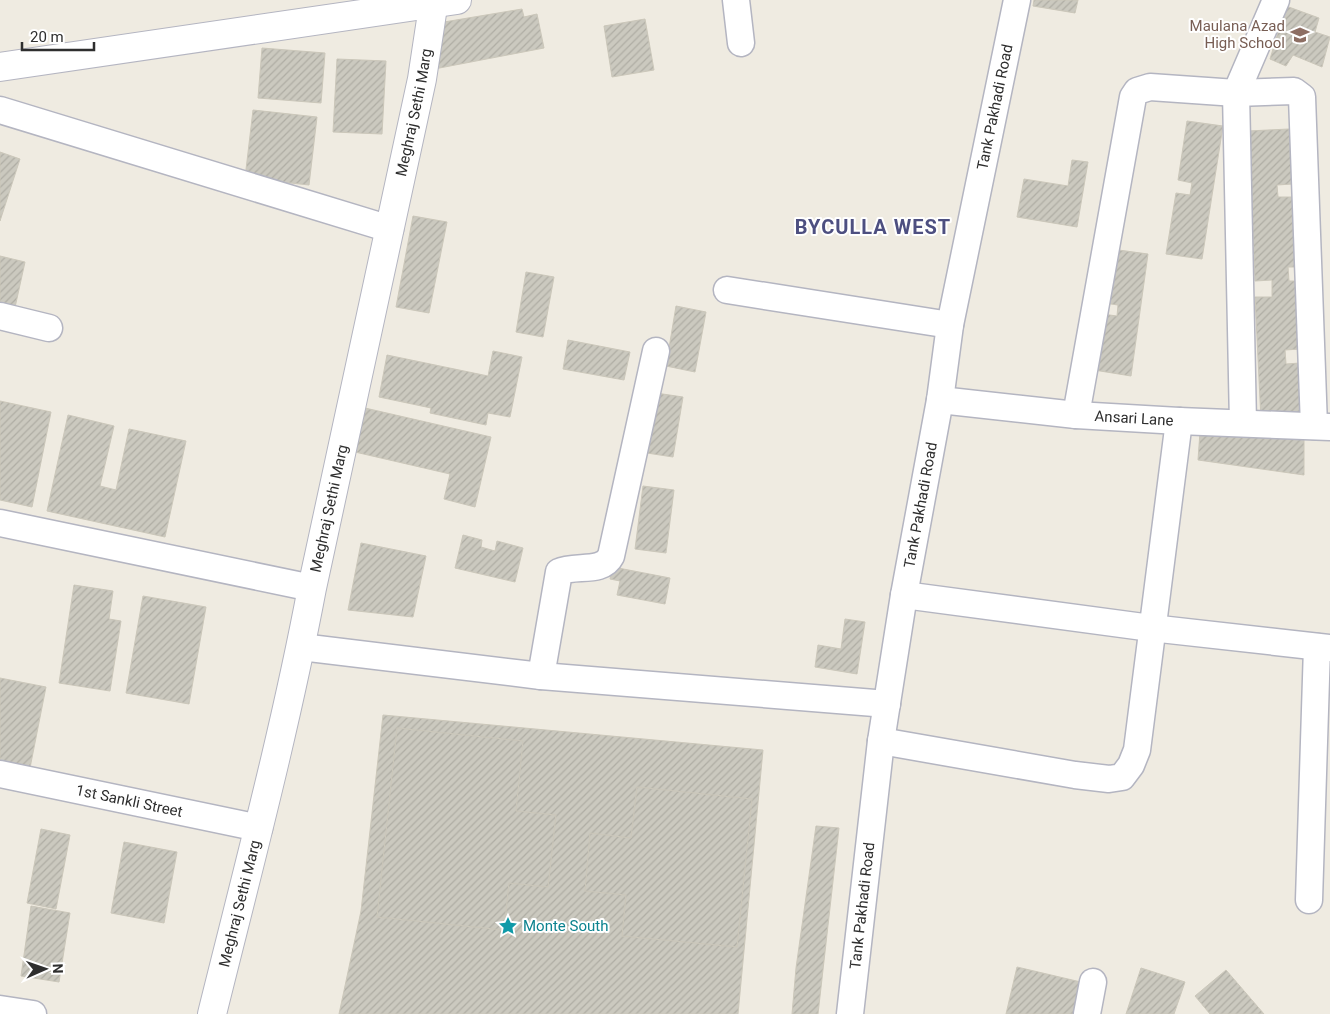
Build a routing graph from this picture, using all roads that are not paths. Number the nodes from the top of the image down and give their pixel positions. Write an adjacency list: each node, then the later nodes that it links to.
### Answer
1 (736, 0): 5 (street)
2 (1017, 0): 12 (street, Tank Pakhadi Road)
3 (1276, 0): 7 (street)
4 (442, 1): 6 (street); 9 (street, Meghraj Sethi Marg)
5 (741, 43)
6 (0, 67)
7 (1236, 93): 16 (street); 18 (street); 19 (street)
8 (0, 110): 9 (street)
9 (390, 229): 21 (street, Meghraj Sethi Marg)
10 (727, 290): 12 (street)
11 (0, 316): 13 (street)
12 (950, 326): 15 (street, Tank Pakhadi Road)
13 (50, 328)
14 (656, 351): 26 (street)
15 (940, 400): 16 (street, Ansari Lane); 22 (street, Tank Pakhadi Road)
16 (1076, 415): 17 (street, Ansari Lane)
17 (1179, 421): 18 (street, Ansari Lane); 23 (street)
18 (1243, 423): 19 (street, Ansari Lane)
19 (1322, 426)
20 (0, 523): 21 (street)
21 (312, 588): 24 (street, Meghraj Sethi Marg)
22 (904, 595): 23 (street); 27 (street, Tank Pakhadi Road)
23 (1151, 628): 25 (street); 28 (street)
24 (301, 647): 26 (street); 30 (street, Meghraj Sethi Marg)
25 (1323, 647): 31 (street)
26 (540, 676): 27 (street)
27 (886, 704): 28 (street, Tank Pakhadi Road)
28 (881, 741): 36 (street, Tank Pakhadi Road)
29 (0, 774): 30 (street, 1st Sankli Street)
30 (259, 828): 35 (street, Meghraj Sethi Marg)
31 (1309, 900)
32 (1093, 982): 37 (street)
33 (0, 1009): 34 (street)
34 (33, 1014)
35 (212, 1014)
36 (850, 1014)
37 (1087, 1014)

